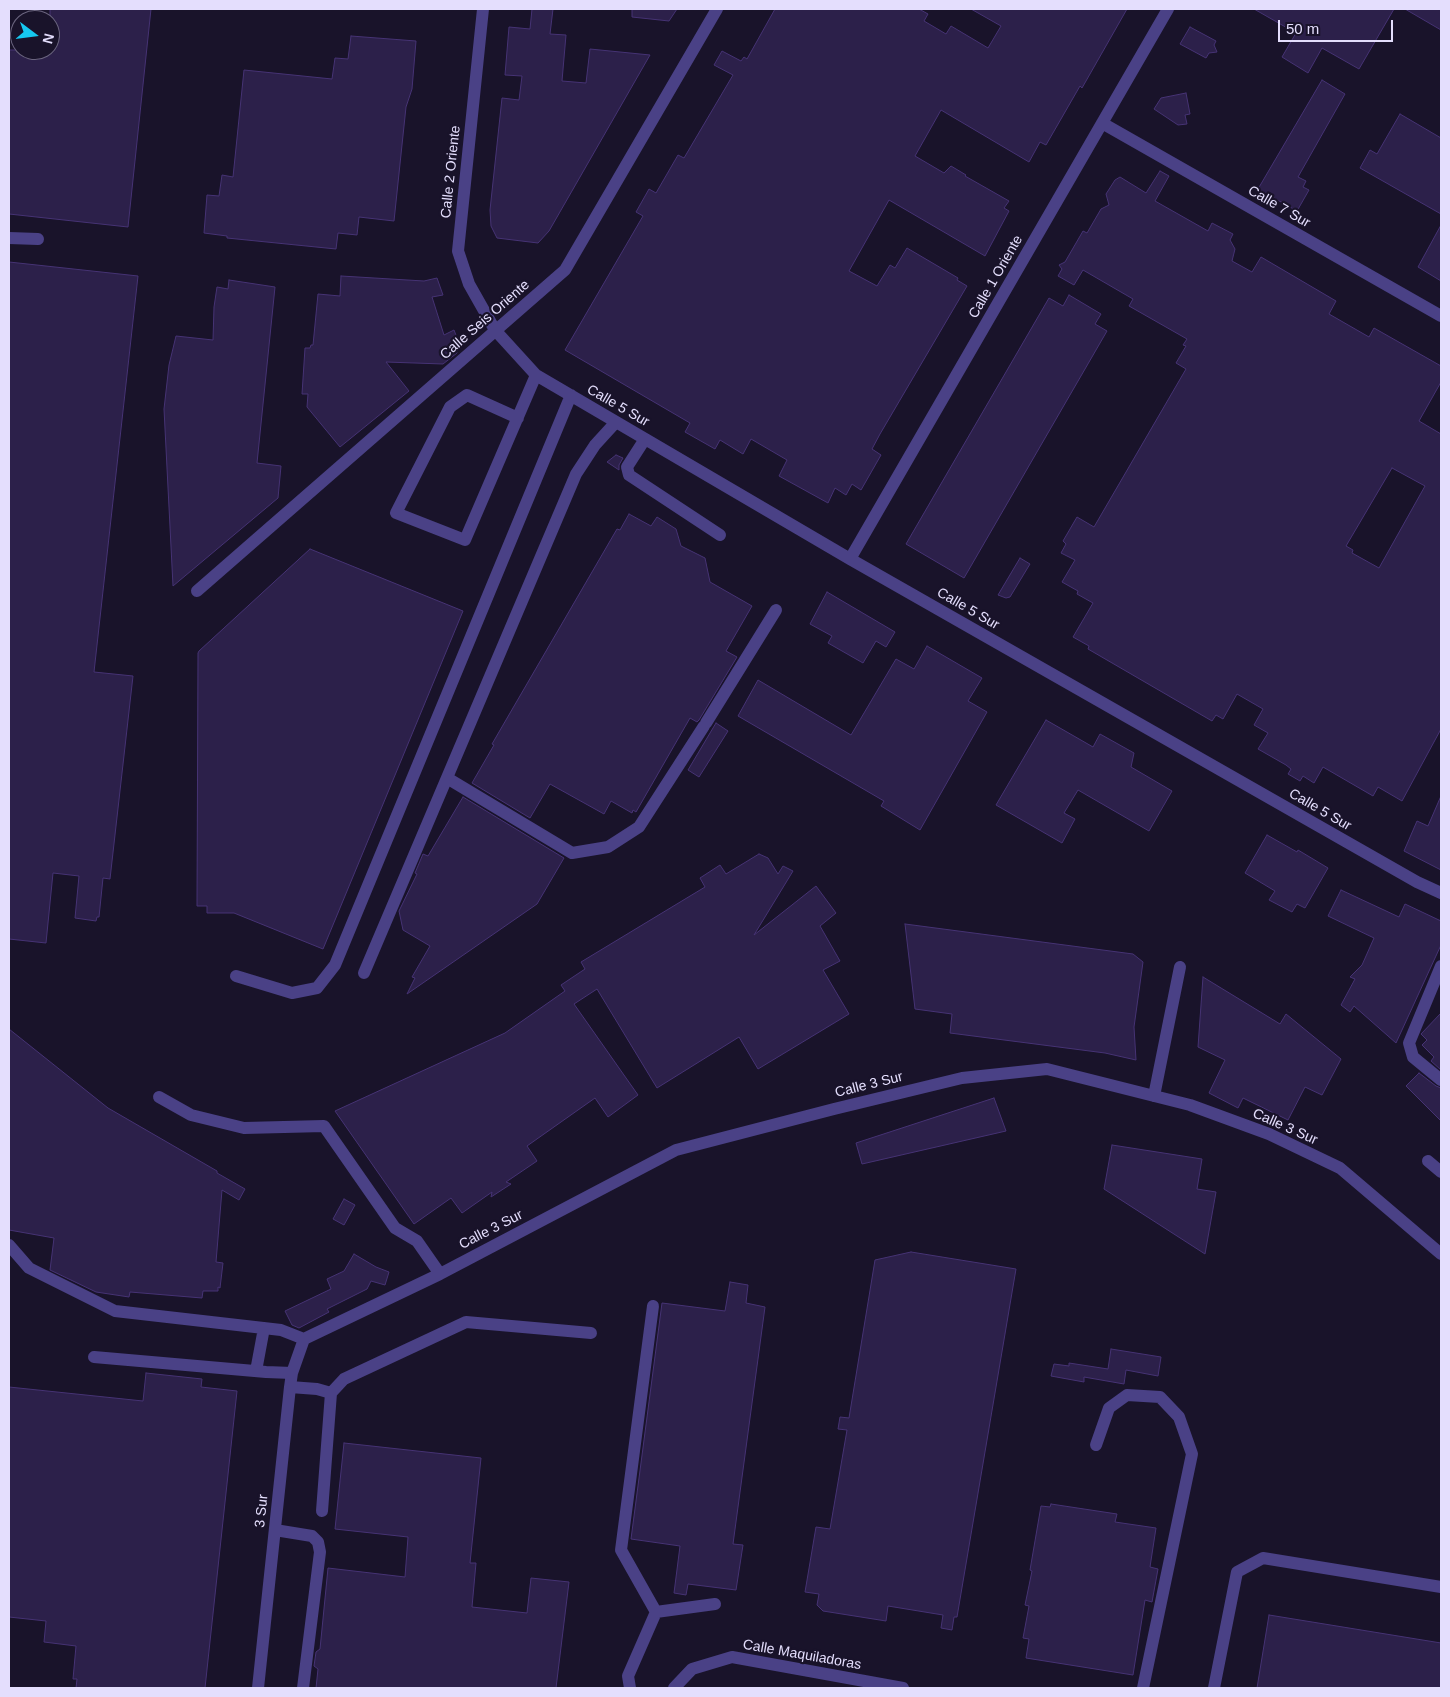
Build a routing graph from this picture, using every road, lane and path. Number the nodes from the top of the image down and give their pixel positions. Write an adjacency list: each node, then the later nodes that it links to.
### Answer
1 (483, 9): 8 (street, Calle 2 Oriente)
2 (717, 9): 8 (street, Calle Seis Oriente)
3 (1168, 9): 4 (street, Calle 1 Oriente)
4 (1102, 123): 7 (street, Calle 7 Sur); 15 (street, Calle 1 Oriente)
5 (9, 238): 6 (street)
6 (38, 239)
7 (1441, 316)
8 (495, 330): 9 (street, Calle 5 Sur); 16 (street, Calle Seis Oriente)
9 (536, 375): 10 (street, Calle 5 Sur); 11 (street)
10 (571, 395): 12 (street, Calle 5 Sur); 23 (street)
11 (518, 418): 11 (street)
12 (616, 422): 13 (street, Calle 5 Sur); 18 (street)
13 (645, 439): 14 (street); 15 (street, Calle 5 Sur)
14 (720, 535)
15 (850, 559): 19 (street, Calle 5 Sur)
16 (197, 591)
17 (776, 610): 18 (street)
18 (447, 778): 22 (street)
19 (1441, 893)
20 (1441, 966): 24 (street)
21 (1180, 967): 25 (street)
22 (364, 973)
23 (236, 976)
24 (1441, 1080)
25 (1154, 1096): 30 (street, Calle 3 Sur); 31 (street, Calle 3 Sur)
26 (159, 1097): 31 (street)
27 (1428, 1161): 28 (street)
28 (1441, 1172)
29 (9, 1245): 33 (street)
30 (1441, 1254)
31 (440, 1274): 35 (street, Calle 3 Sur)
32 (653, 1306): 46 (street)
33 (264, 1328): 35 (street); 37 (street)
34 (591, 1333): 40 (street)
35 (304, 1338): 38 (street, 3 Sur)
36 (94, 1358): 37 (street)
37 (256, 1371): 38 (street)
38 (292, 1373): 39 (street, 3 Sur)
39 (290, 1387): 40 (street); 43 (street, 3 Sur)
40 (331, 1393): 42 (street)
41 (1096, 1445): 52 (street)
42 (322, 1511)
43 (275, 1530): 47 (street, 3 Sur); 48 (street)
44 (1441, 1587): 53 (street)
45 (715, 1604): 46 (street)
46 (656, 1612): 49 (street)
47 (258, 1688)
48 (303, 1688)
49 (630, 1688)
50 (674, 1688): 51 (street, Calle Maquiladoras)
51 (903, 1688)
52 (1143, 1688)
53 (1214, 1688)

